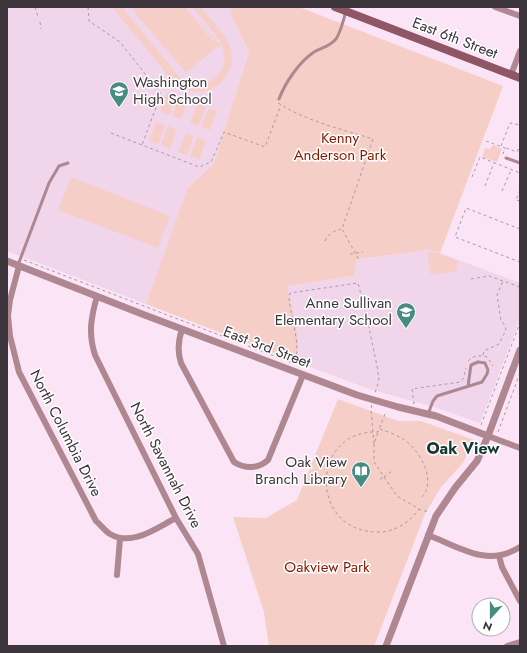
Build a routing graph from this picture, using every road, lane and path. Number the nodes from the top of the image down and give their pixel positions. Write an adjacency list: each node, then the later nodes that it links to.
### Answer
1 (35, 7): 7 (path)
2 (88, 7): 18 (path)
3 (334, 7): 5 (main road, East 6th Street)
4 (495, 7): 6 (street)
5 (346, 11): 11 (main road, East 6th Street); 13 (lane)
6 (520, 16)
7 (38, 17)
8 (40, 22): 9 (path)
9 (41, 29)
10 (520, 51): 11 (street)
11 (511, 75): 12 (main road, East 6th Street)
12 (520, 78)
13 (278, 101): 14 (path)
14 (282, 105): 18 (path); 36 (path)
15 (520, 125): 20 (path)
16 (111, 133): 18 (path)
17 (486, 140): 20 (path)
18 (142, 145)
19 (520, 145): 22 (path)
20 (501, 146): 21 (path)
21 (506, 148): 22 (path); 25 (path)
22 (517, 152): 23 (path)
23 (520, 153)
24 (506, 158): 27 (lane)
25 (501, 159)
26 (494, 162): 29 (path); 31 (path); 32 (path)
27 (520, 163)
28 (68, 164): 46 (lane)
29 (511, 169): 30 (path); 34 (path)
30 (520, 173)
31 (472, 177)
32 (485, 186)
33 (520, 190): 35 (path)
34 (502, 191)
35 (520, 201)
36 (342, 229): 38 (path); 40 (path)
37 (520, 229): 45 (path)
38 (325, 241)
39 (363, 252): 40 (path)
40 (356, 253): 41 (path); 43 (path)
41 (350, 254)
42 (24, 260): 59 (path)
43 (359, 260)
44 (7, 261): 46 (street, East 3rd Street)
45 (520, 262)
46 (18, 266): 50 (street, East 3rd Street); 79 (street, North Columbia Drive)
47 (471, 279): 48 (path)
48 (503, 281): 49 (path); 54 (path)
49 (520, 287)
50 (97, 296): 52 (street, East 3rd Street); 77 (street, North Savannah Drive)
51 (520, 322): 66 (path)
52 (182, 329): 57 (street, East 3rd Street); 57 (street)
53 (520, 350): 68 (street)
54 (482, 356): 55 (path); 60 (path)
55 (493, 366)
56 (520, 374): 67 (path)
57 (303, 375): 59 (street, East 3rd Street)
58 (468, 386): 58 (lane); 62 (lane)
59 (373, 400): 62 (street, East 3rd Street); 64 (path)
60 (414, 404)
61 (385, 414): 63 (path)
62 (428, 414): 66 (street, East 3rd Street)
63 (380, 428): 65 (path); 74 (path)
64 (372, 432): 65 (path); 69 (path); 75 (path)
65 (378, 432): 69 (path)
66 (478, 432): 68 (street, East 3rd Street)
67 (498, 432)
68 (488, 436): 70 (street, East 3rd Street); 78 (street)
69 (374, 444): 72 (path)
70 (520, 448)
71 (392, 471): 72 (path)
72 (384, 477): 73 (path); 75 (path)
73 (380, 480)
74 (421, 498)
75 (419, 509): 76 (path)
76 (429, 512)
77 (176, 518): 79 (street); 85 (street, North Savannah Drive)
78 (428, 535): 81 (street); 86 (street)
79 (120, 539): 82 (street)
80 (520, 547): 81 (street)
81 (499, 556): 83 (street)
82 (117, 575)
83 (520, 601)
84 (520, 642): 87 (street)
85 (224, 646)
86 (386, 646)
87 (507, 646)

